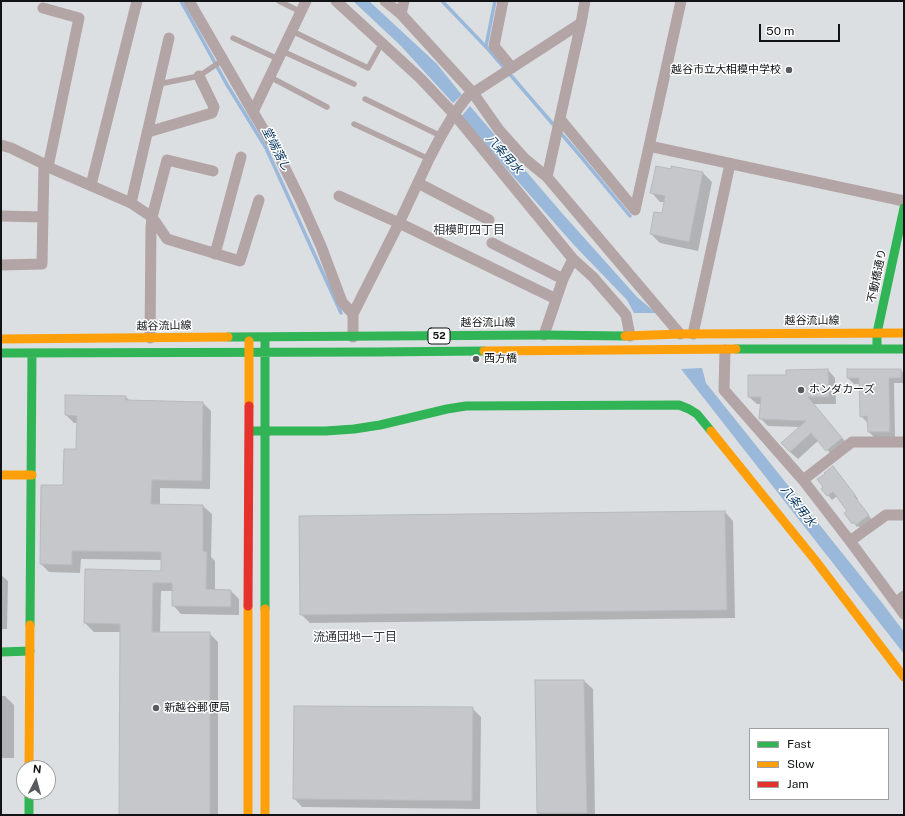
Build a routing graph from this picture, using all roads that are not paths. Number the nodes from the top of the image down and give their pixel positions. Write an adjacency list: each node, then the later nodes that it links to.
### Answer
1 (137, 1): 44 (street)
2 (189, 1): 20 (street)
3 (279, 1): 12 (lane)
4 (306, 1): 12 (street)
5 (336, 1): 18 (street)
6 (385, 1): 13 (street)
7 (404, 1): 13 (street)
8 (503, 1): 21 (street)
9 (585, 1): 14 (street)
10 (681, 1): 36 (street)
11 (43, 8): 40 (street)
12 (301, 12): 15 (street)
13 (401, 14): 26 (street)
14 (581, 23): 21 (street); 31 (street)
15 (292, 31): 18 (lane); 19 (street)
16 (169, 38): 24 (street)
17 (233, 38): 19 (lane)
18 (382, 43): 30 (street)
19 (280, 55): 23 (street); 25 (lane)
20 (222, 60): 22 (lane); 29 (street)
21 (512, 68): 26 (street)
22 (199, 76): 24 (lane); 33 (street)
23 (270, 77): 28 (lane); 29 (street)
24 (159, 84): 33 (street)
25 (354, 84)
26 (470, 95): 30 (street); 42 (street)
27 (365, 99): 34 (lane)
28 (327, 107)
29 (253, 112): 61 (street)
30 (456, 112): 34 (street); 57 (street)
31 (560, 119): 36 (street); 42 (street)
32 (354, 124): 38 (lane)
33 (148, 132): 48 (street)
34 (441, 136): 38 (street)
35 (1, 145): 40 (street)
36 (649, 146): 39 (street)
37 (241, 157): 56 (street)
38 (429, 159): 43 (street)
39 (730, 164): 47 (street); 65 (street)
40 (46, 166): 44 (street); 51 (street)
41 (213, 171): 52 (street)
42 (547, 177): 64 (street)
43 (418, 183): 53 (street); 54 (street)
44 (91, 185): 48 (street)
45 (339, 196): 54 (street)
46 (259, 200): 56 (street)
47 (904, 201)
48 (131, 203): 52 (street)
49 (904, 208): 62 (street, 不動橋通り)
50 (1, 216): 51 (street)
51 (43, 216): 58 (street)
52 (152, 217): 56 (street); 71 (street)
53 (489, 220)
54 (399, 223): 60 (street); 61 (street)
55 (492, 243): 59 (street)
56 (215, 254)
57 (573, 260): 59 (street); 68 (street)
58 (1, 265)
59 (563, 279): 60 (street)
60 (556, 299): 66 (street)
61 (353, 314): 67 (street)
62 (877, 333): 63 (street, 越谷流山線 / 52); 65 (street, 越谷流山線 / 52); 73 (street, 不動橋通り)
63 (904, 333)
64 (680, 334): 65 (street, 越谷流山線 / 52); 68 (street, 越谷流山線 / 52)
65 (693, 334)
66 (544, 335): 67 (street, 越谷流山線 / 52); 68 (street, 越谷流山線 / 52)
67 (353, 336): 70 (street, 越谷流山線 / 52)
68 (630, 336)
69 (249, 337): 70 (street, 越谷流山線 / 52); 71 (street, 越谷流山線 / 52); 78 (street)
70 (265, 337): 79 (street)
71 (150, 338): 72 (street, 越谷流山線 / 52)
72 (1, 339)
73 (877, 349): 74 (street, 52); 75 (street, 52)
74 (904, 349)
75 (725, 350): 79 (street, 52); 85 (street)
76 (1, 353): 77 (street, 52)
77 (32, 353): 78 (street, 52); 84 (street)
78 (249, 353): 79 (street, 52); 80 (street)
79 (265, 353): 81 (street)
80 (250, 431): 81 (street); 96 (street)
81 (266, 431): 92 (street); 97 (street)
82 (904, 442): 85 (street)
83 (1, 475): 84 (street)
84 (32, 475): 90 (street)
85 (803, 480): 87 (street)
86 (904, 515): 87 (street)
87 (850, 541): 88 (street)
88 (900, 600): 89 (street)
89 (904, 614)
90 (30, 651): 91 (street); 93 (street)
91 (1, 652)
92 (904, 677)
93 (29, 760)
94 (29, 800): 95 (street)
95 (29, 815)
96 (248, 815)
97 (265, 815)

